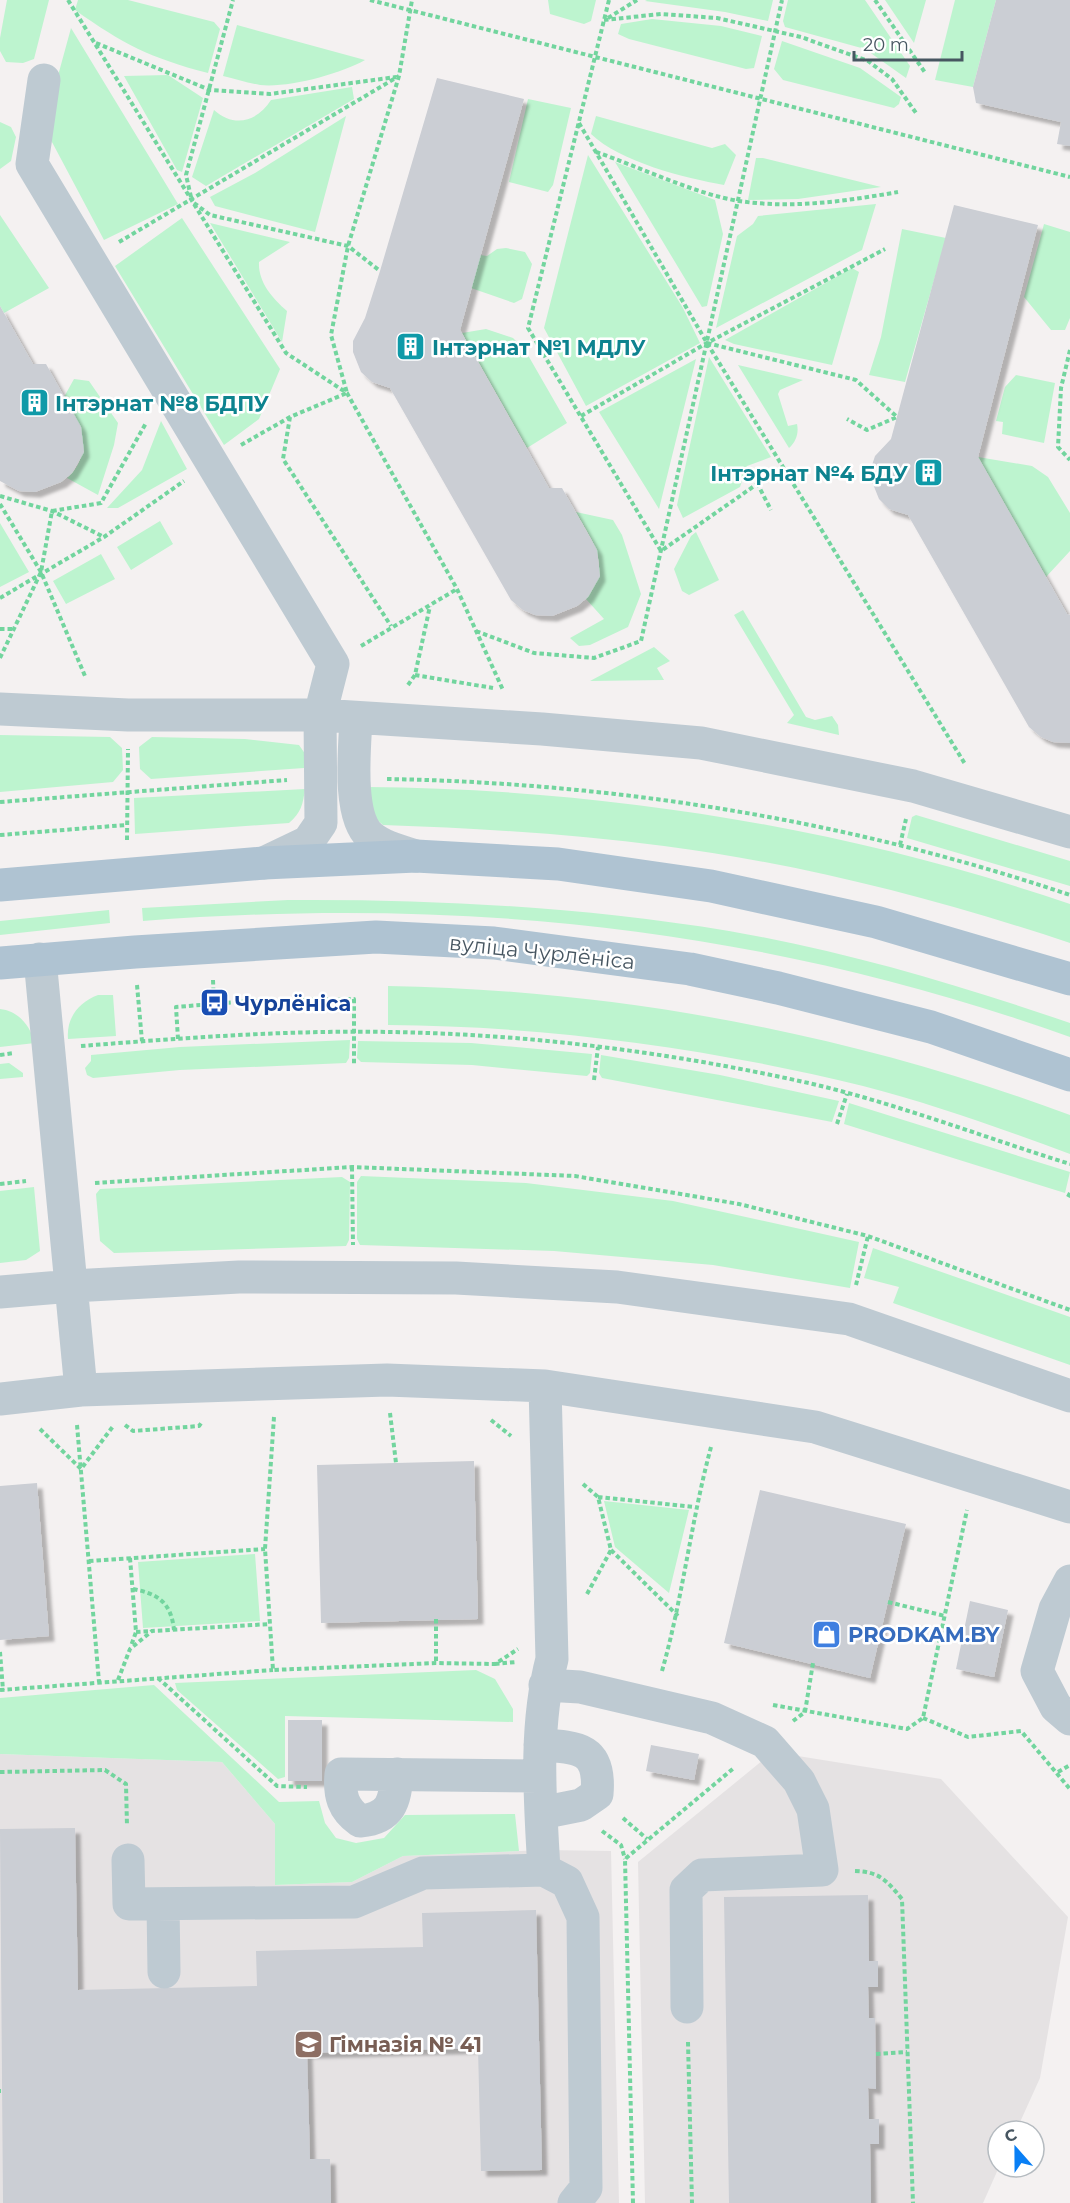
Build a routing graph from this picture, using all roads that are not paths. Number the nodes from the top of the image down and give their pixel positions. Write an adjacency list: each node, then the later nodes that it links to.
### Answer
1 (44, 80): 3 (lane)
2 (0, 709): 3 (lane)
3 (320, 715): 4 (lane); 7 (lane)
4 (356, 718): 5 (lane); 6 (lane)
5 (1070, 832)
6 (416, 856): 7 (main road); 11 (main road)
7 (264, 863): 8 (main road)
8 (0, 885)
9 (40, 959): 10 (main road, вуліца Чурлёніса); 12 (main road, вуліца Чурлёніса); 13 (lane)
10 (0, 963)
11 (1070, 979)
12 (1070, 1076)
13 (72, 1286): 14 (lane); 16 (lane); 18 (lane)
14 (0, 1292)
15 (545, 1386): 18 (lane); 19 (lane); 21 (lane)
16 (1070, 1396)
17 (0, 1399): 18 (lane)
18 (79, 1402)
19 (1070, 1507)
20 (1070, 1581): 22 (lane)
21 (548, 1672): 23 (lane); 30 (lane)
22 (1070, 1719)
23 (539, 1760): 24 (lane); 25 (lane); 25 (lane)
24 (397, 1774): 24 (lane)
25 (541, 1813): 27 (lane)
26 (129, 1860): 28 (lane)
27 (544, 1870): 28 (lane); 31 (lane)
28 (163, 1904): 29 (lane)
29 (165, 1972)
30 (687, 2007)
31 (574, 2203)

